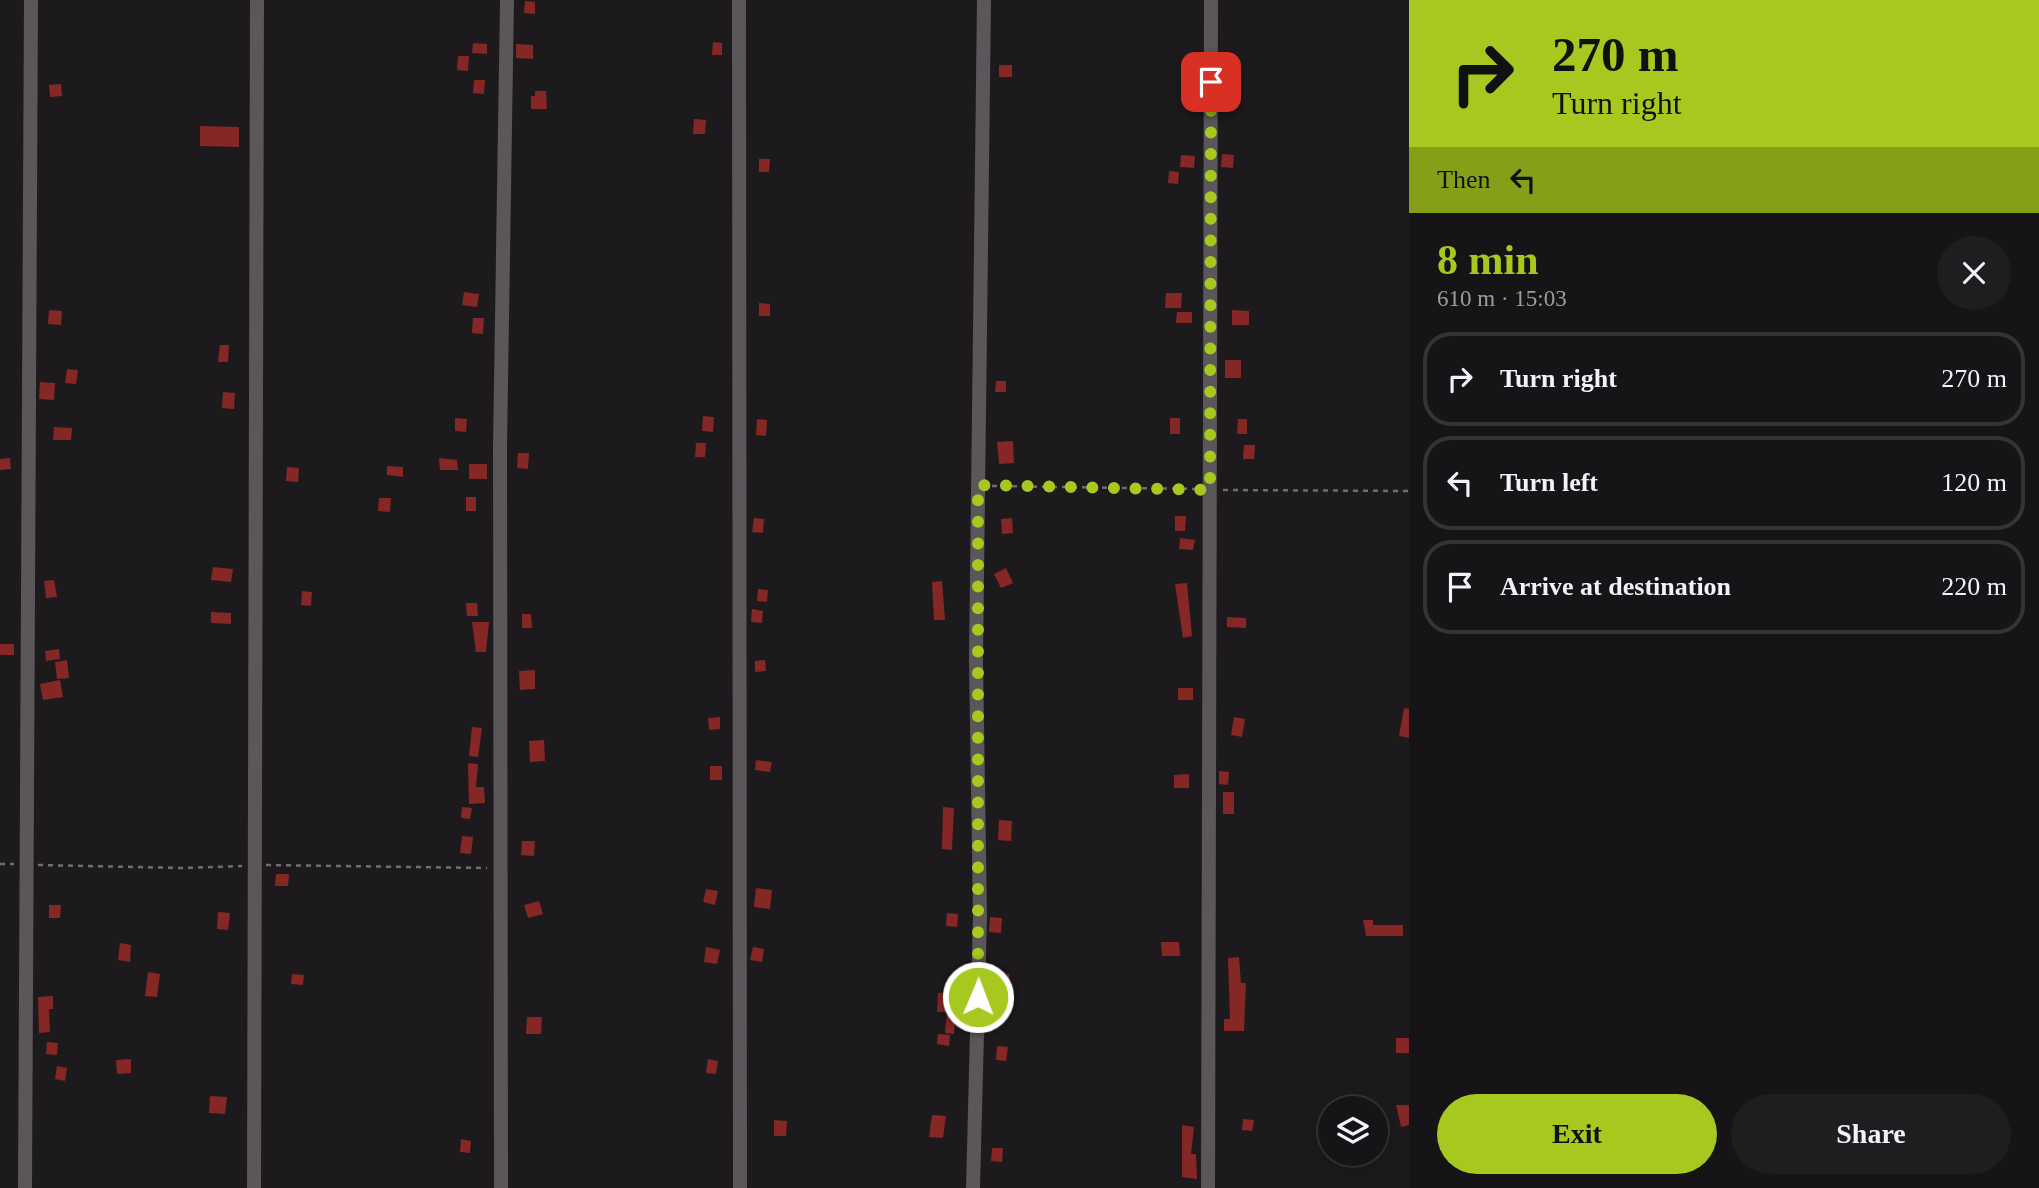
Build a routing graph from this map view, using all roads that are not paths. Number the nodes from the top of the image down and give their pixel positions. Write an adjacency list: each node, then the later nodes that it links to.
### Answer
1 (31, 0): 7 (street)
2 (257, 0): 8 (street)
3 (507, 0): 9 (street)
4 (739, 0): 10 (street)
5 (984, 0): 11 (street)
6 (1211, 0): 12 (street)
7 (25, 1188)
8 (254, 1188)
9 (501, 1188)
10 (740, 1188)
11 (972, 1188)
12 (1208, 1188)

